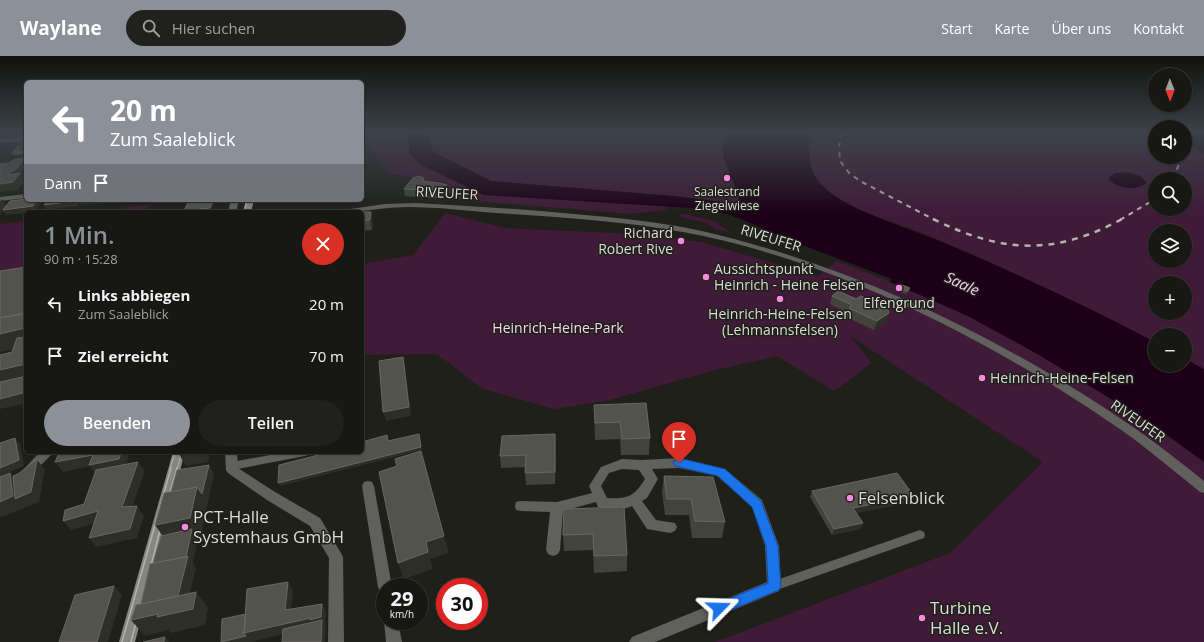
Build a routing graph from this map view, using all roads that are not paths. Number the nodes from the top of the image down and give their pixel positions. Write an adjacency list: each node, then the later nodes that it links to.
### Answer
1 (24, 196): 2 (street)
2 (0, 199)
3 (358, 210): 12 (street, RIVEUFER)
4 (46, 454): 10 (street)
5 (178, 454): 23 (street)
6 (231, 454): 9 (street)
7 (284, 454): 9 (lane)
8 (642, 465): 13 (street); 14 (street); 21 (street)
9 (232, 466): 24 (street)
10 (21, 474)
11 (368, 486): 20 (street)
12 (1204, 488)
13 (600, 496): 14 (street); 16 (street)
14 (634, 499): 17 (street)
15 (521, 506): 16 (street)
16 (557, 507): 19 (street)
17 (670, 528)
18 (920, 535): 21 (lane)
19 (553, 550)
20 (383, 578)
21 (774, 586): 26 (street)
22 (392, 630): 25 (street)
23 (127, 642)
24 (336, 642)
25 (394, 642)
26 (637, 642)

